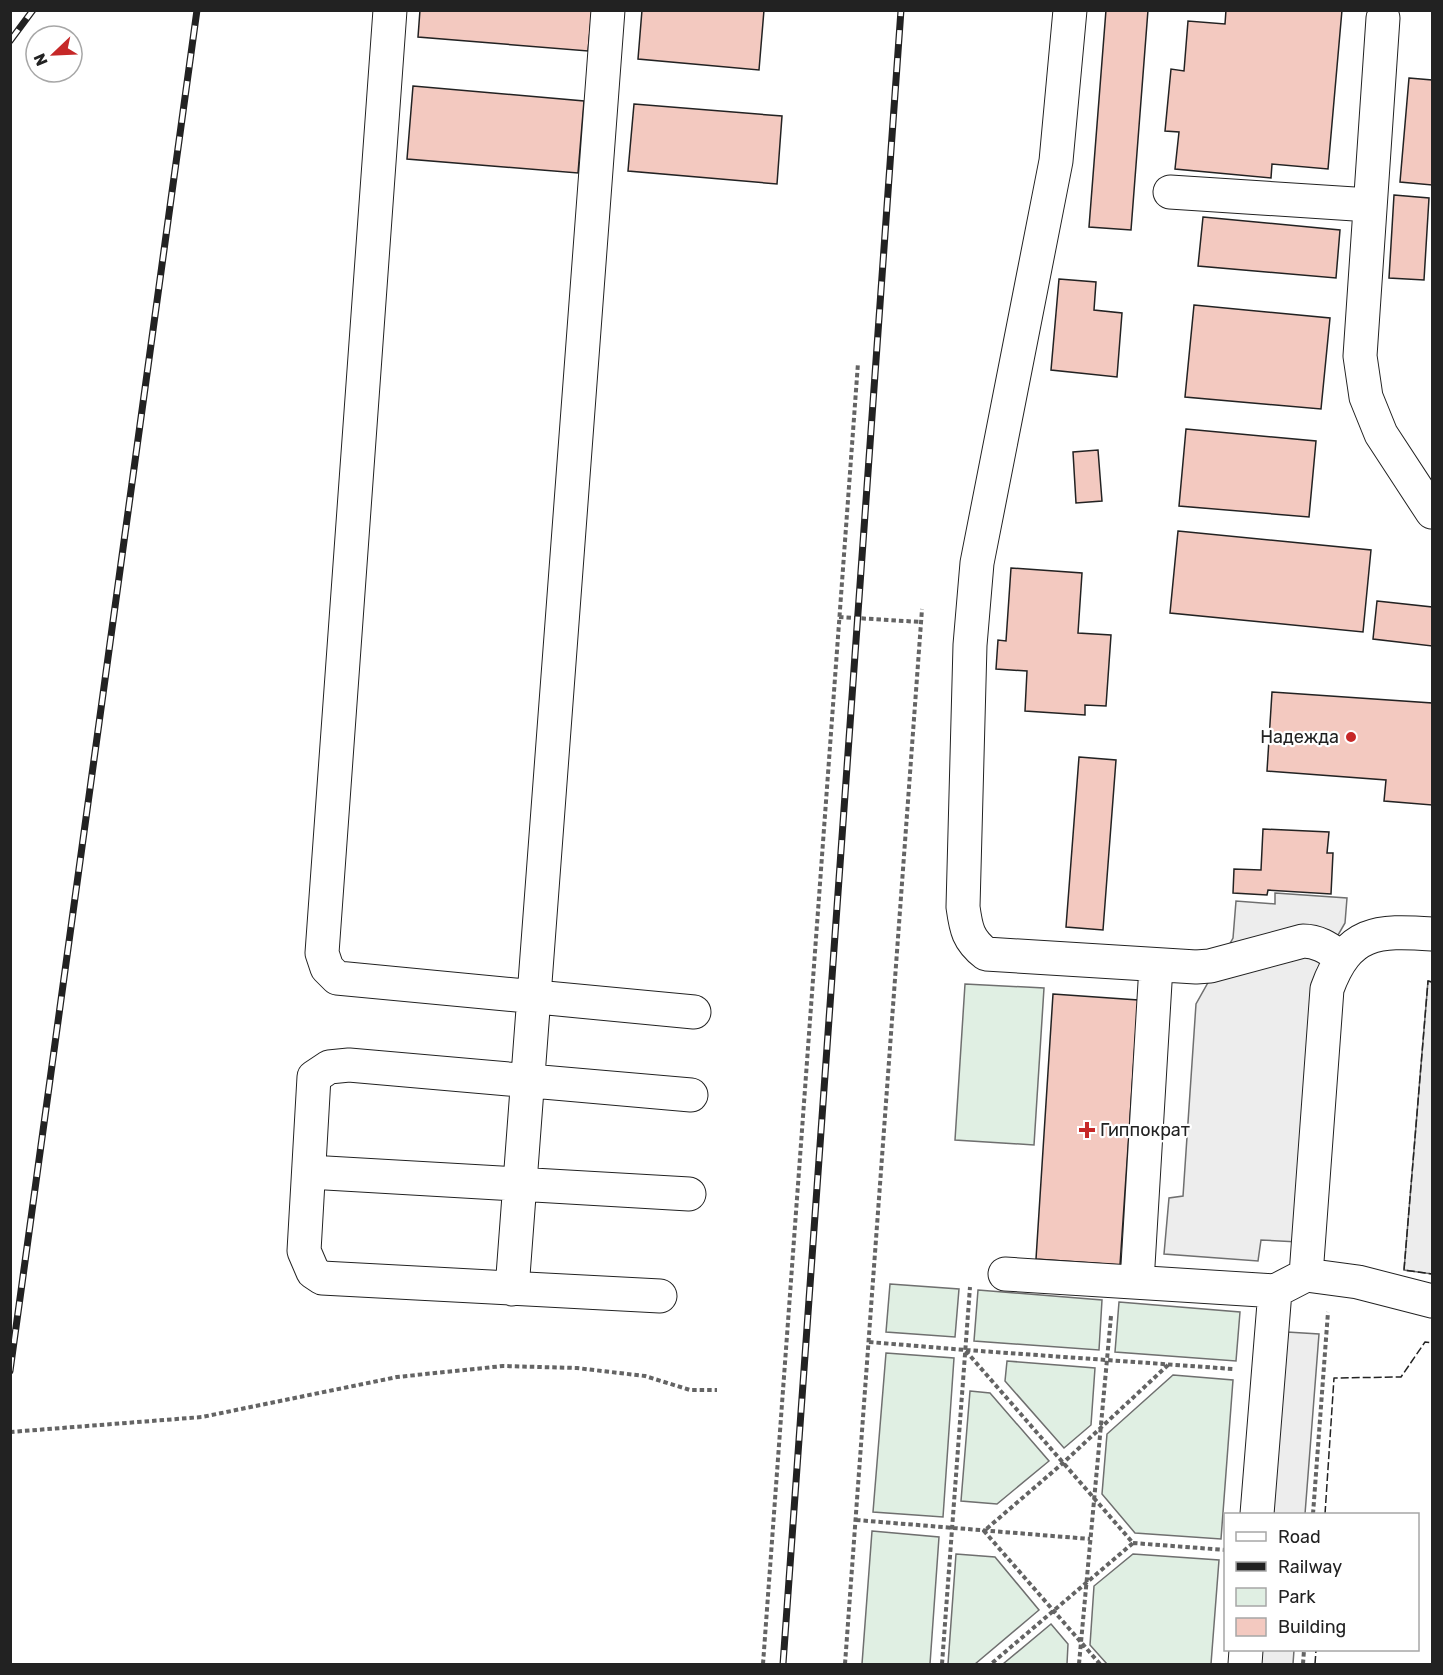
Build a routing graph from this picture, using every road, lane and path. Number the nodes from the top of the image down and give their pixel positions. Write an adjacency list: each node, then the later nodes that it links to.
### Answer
1 (390, 10): 15 (lane)
2 (608, 10): 15 (lane)
3 (1070, 10): 14 (lane)
4 (1383, 18): 6 (lane)
5 (1170, 192): 6 (lane)
6 (1370, 206): 8 (lane)
7 (858, 363): 10 (path)
8 (1432, 512)
9 (922, 609): 11 (path)
10 (839, 617): 11 (path); 51 (path)
11 (921, 622): 31 (path)
12 (1432, 934): 13 (lane)
13 (1342, 958): 14 (lane); 23 (lane)
14 (1156, 966): 24 (lane)
15 (533, 997): 16 (lane); 17 (lane)
16 (694, 1012)
17 (527, 1082): 18 (lane); 19 (lane); 20 (lane)
18 (691, 1095)
19 (309, 1172): 20 (lane); 26 (lane)
20 (520, 1184): 21 (lane); 26 (lane)
21 (689, 1194)
22 (1005, 1274): 24 (lane)
23 (1306, 1275): 27 (lane); 29 (lane)
24 (1137, 1282): 27 (lane)
25 (970, 1287): 32 (path)
26 (512, 1289): 28 (lane)
27 (1275, 1291): 41 (lane)
28 (660, 1296)
29 (1432, 1301)
30 (1111, 1311): 33 (path)
31 (869, 1342): 32 (path); 42 (path)
32 (965, 1350): 33 (path); 39 (path); 43 (path)
33 (1107, 1361): 34 (path); 37 (path)
34 (1168, 1365): 35 (path); 37 (path)
35 (1235, 1370)
36 (717, 1390): 38 (path)
37 (1100, 1427): 39 (path); 40 (path)
38 (10, 1432)
39 (1063, 1463): 40 (path); 44 (path)
40 (1094, 1498): 45 (path); 46 (path)
41 (1257, 1513)
42 (856, 1520): 43 (path); 52 (path)
43 (952, 1528): 44 (path); 53 (path)
44 (984, 1531): 45 (path); 49 (path)
45 (1090, 1539): 48 (path)
46 (1133, 1543): 47 (path); 48 (path)
47 (1224, 1550)
48 (1086, 1583): 49 (path); 50 (path)
49 (1054, 1610): 50 (path); 54 (path)
50 (1081, 1641): 55 (path); 56 (path)
51 (763, 1665)
52 (845, 1665)
53 (942, 1665)
54 (991, 1665)
55 (1079, 1665)
56 (1100, 1665)

